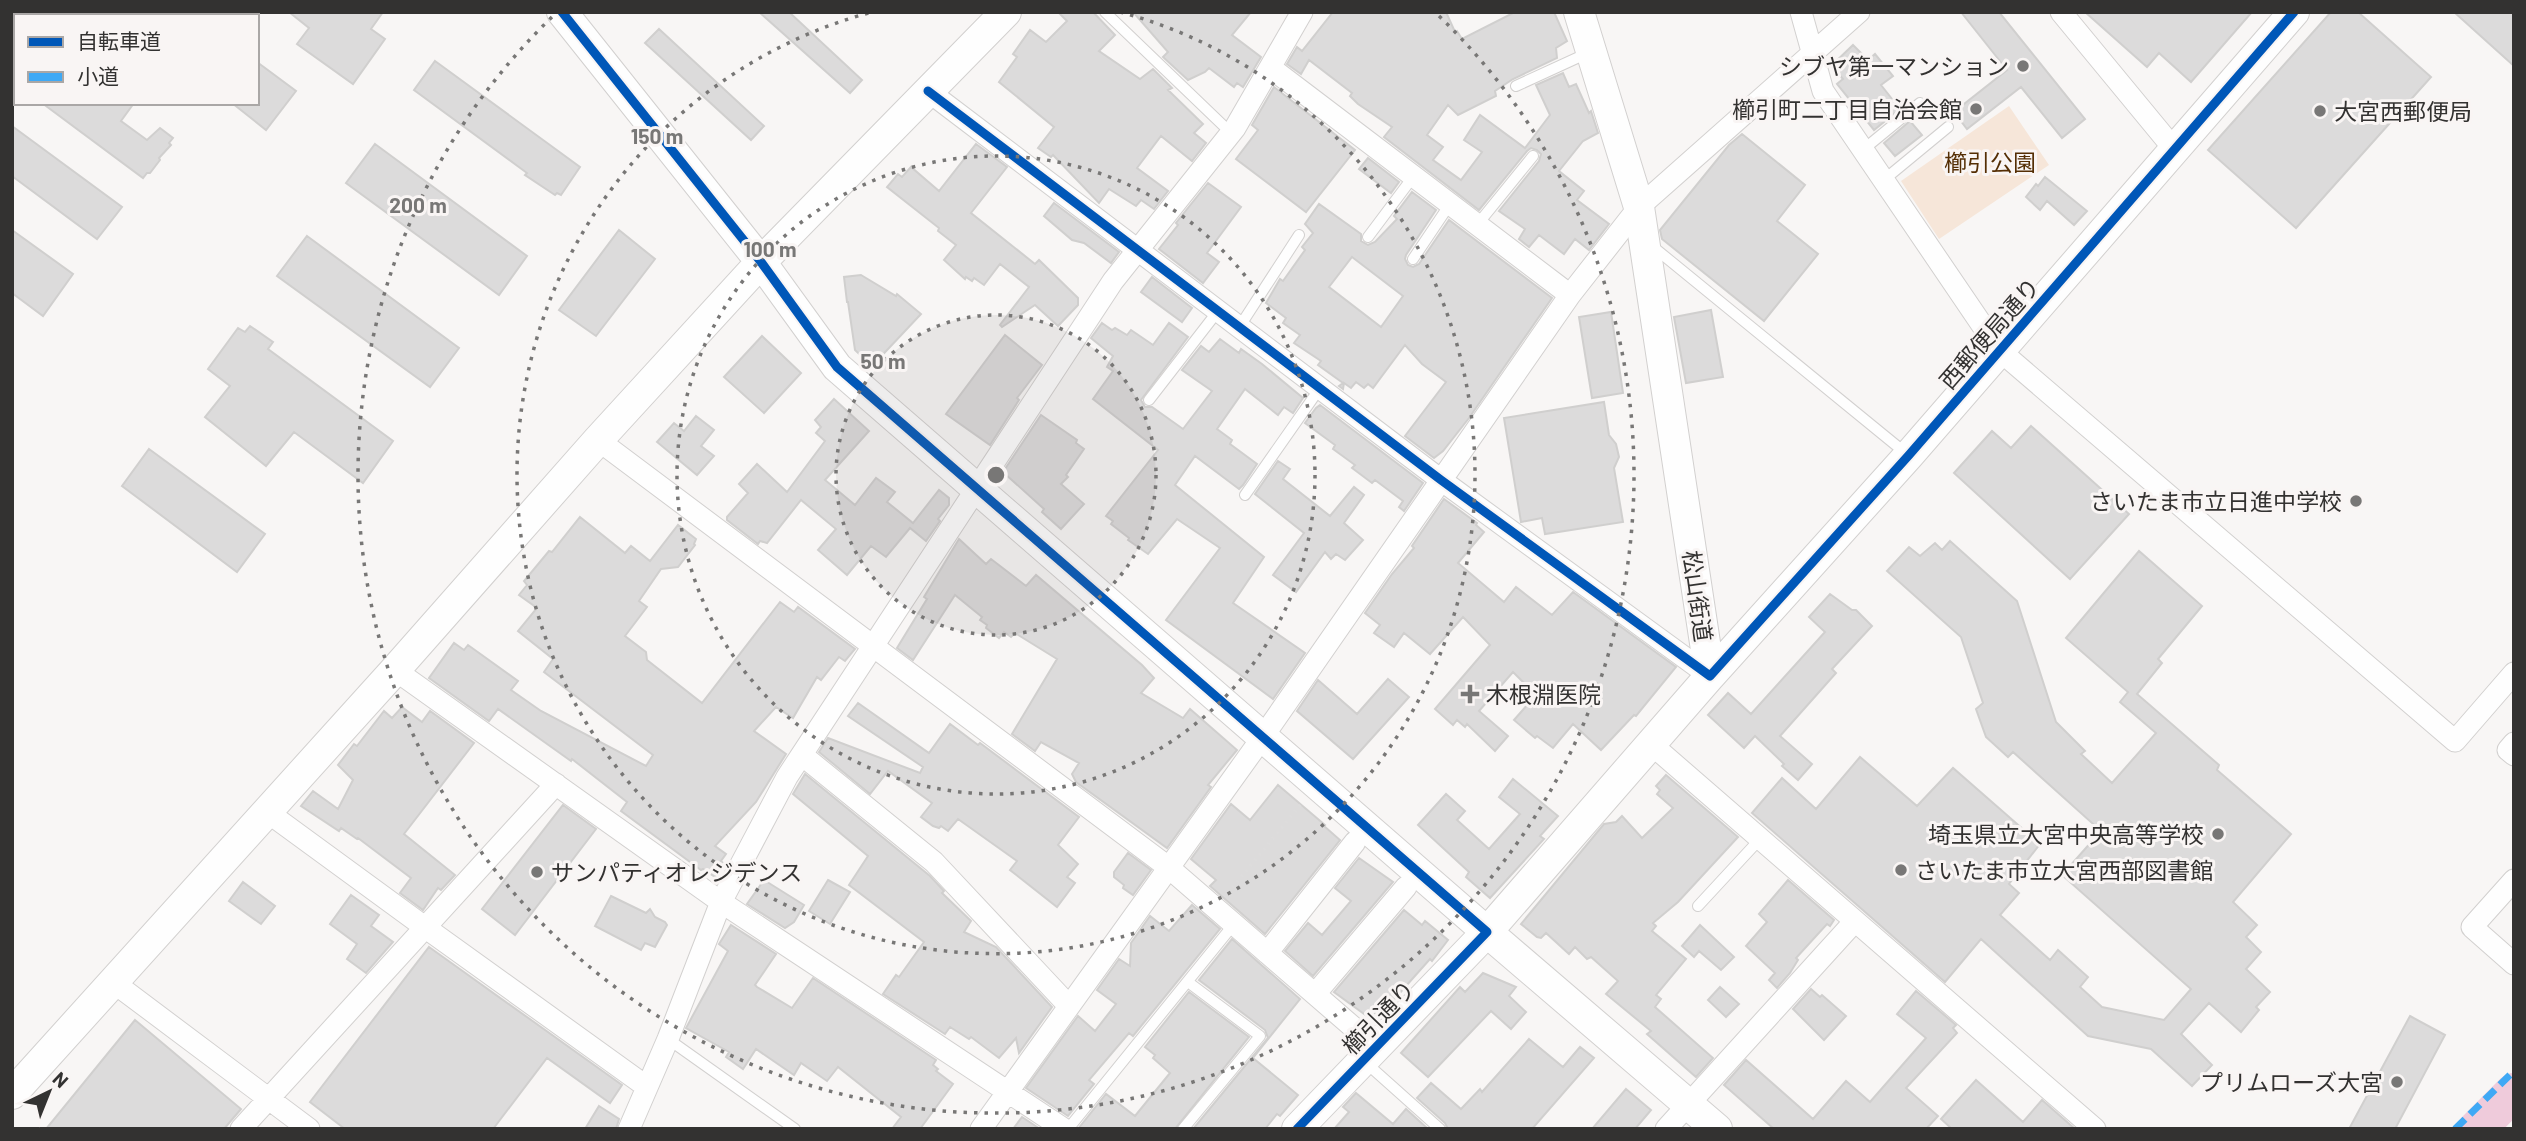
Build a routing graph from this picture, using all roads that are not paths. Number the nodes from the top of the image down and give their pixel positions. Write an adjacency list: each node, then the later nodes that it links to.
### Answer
1 (562, 12): 31 (street)
2 (1006, 12): 14 (street)
3 (1105, 12): 17 (lane)
4 (1302, 12): 12 (street)
5 (1579, 12): 10 (street, 松山街道)
6 (1801, 12): 11 (street)
7 (1859, 12): 11 (street)
8 (2061, 12): 19 (street)
9 (2294, 12): 19 (street, 西郵便局通り)
10 (1591, 52): 13 (lane); 24 (street, 松山街道)
11 (1812, 55): 18 (street); 24 (street)
12 (1271, 68): 17 (street); 21 (street)
13 (1516, 86)
14 (928, 91): 29 (street); 31 (street)
15 (1920, 103): 18 (lane)
16 (1948, 127): 22 (lane)
17 (1231, 133): 29 (street)
18 (1864, 149): 22 (street)
19 (2174, 149): 35 (street, 西郵便局通り)
20 (1533, 156): 25 (lane)
21 (1413, 177): 23 (street); 27 (lane)
22 (1885, 179): 35 (street)
23 (1450, 204): 25 (street); 30 (lane)
24 (1639, 207): 28 (street, 松山街道); 32 (street)
25 (1477, 225): 32 (street)
26 (1299, 235): 34 (lane)
27 (1368, 237)
28 (1644, 240): 39 (lane); 46 (street, 松山街道)
29 (1138, 250): 33 (street); 41 (street)
30 (1413, 259)
31 (761, 262): 38 (street); 41 (street)
32 (1570, 295): 40 (street)
33 (1219, 311): 34 (street); 37 (lane)
34 (1240, 326): 36 (street)
35 (1999, 350): 39 (street, 西郵便局通り); 45 (street)
36 (1320, 388): 40 (street); 42 (lane)
37 (1149, 400)
38 (598, 440): 43 (street); 44 (street)
39 (1909, 456): 46 (street, 西郵便局通り)
40 (1441, 480): 46 (street); 47 (street)
41 (976, 489): 43 (street); 47 (street)
42 (1245, 495)
43 (871, 646): 50 (street); 56 (street)
44 (395, 670): 52 (street); 53 (street)
45 (2514, 673)
46 (1710, 676): 49 (street)
47 (1262, 738): 56 (street); 64 (street)
48 (2514, 743): 51 (street)
49 (1651, 744): 54 (street); 64 (street)
50 (802, 755): 59 (street); 70 (street)
51 (2514, 755)
52 (556, 784): 59 (street); 63 (street)
53 (266, 811): 63 (street); 67 (street)
54 (1760, 839): 60 (lane); 61 (street)
55 (1355, 842): 65 (street)
56 (1168, 867): 62 (street); 70 (street)
57 (2514, 880): 66 (street)
58 (1406, 887): 69 (street)
59 (721, 902): 71 (street); 74 (street)
60 (1698, 906)
61 (1855, 921): 77 (street); 89 (street)
62 (1234, 924): 65 (street); 68 (lane)
63 (426, 928): 73 (street); 76 (street)
64 (1487, 932): 72 (street, 櫛引通り); 77 (street)
65 (1267, 953): 69 (street)
66 (2514, 964)
67 (113, 982): 75 (street); 76 (street)
68 (1188, 982): 83 (lane); 84 (lane)
69 (1315, 994): 72 (street)
70 (1069, 1006): 74 (street)
71 (668, 1039): 73 (street); 81 (lane)
72 (1370, 1054): 85 (street, 櫛引通り); 86 (lane)
73 (647, 1087): 80 (street)
74 (1008, 1090): 82 (street); 83 (street)
75 (12, 1094)
76 (267, 1097): 78 (street); 79 (street)
77 (1689, 1104): 87 (street); 88 (street)
78 (240, 1129)
79 (309, 1129)
80 (629, 1129)
81 (795, 1129)
82 (981, 1129)
83 (1066, 1129)
84 (1183, 1129)
85 (1297, 1129)
86 (1440, 1129)
87 (1666, 1129)
88 (1717, 1129)
89 (2095, 1129)

